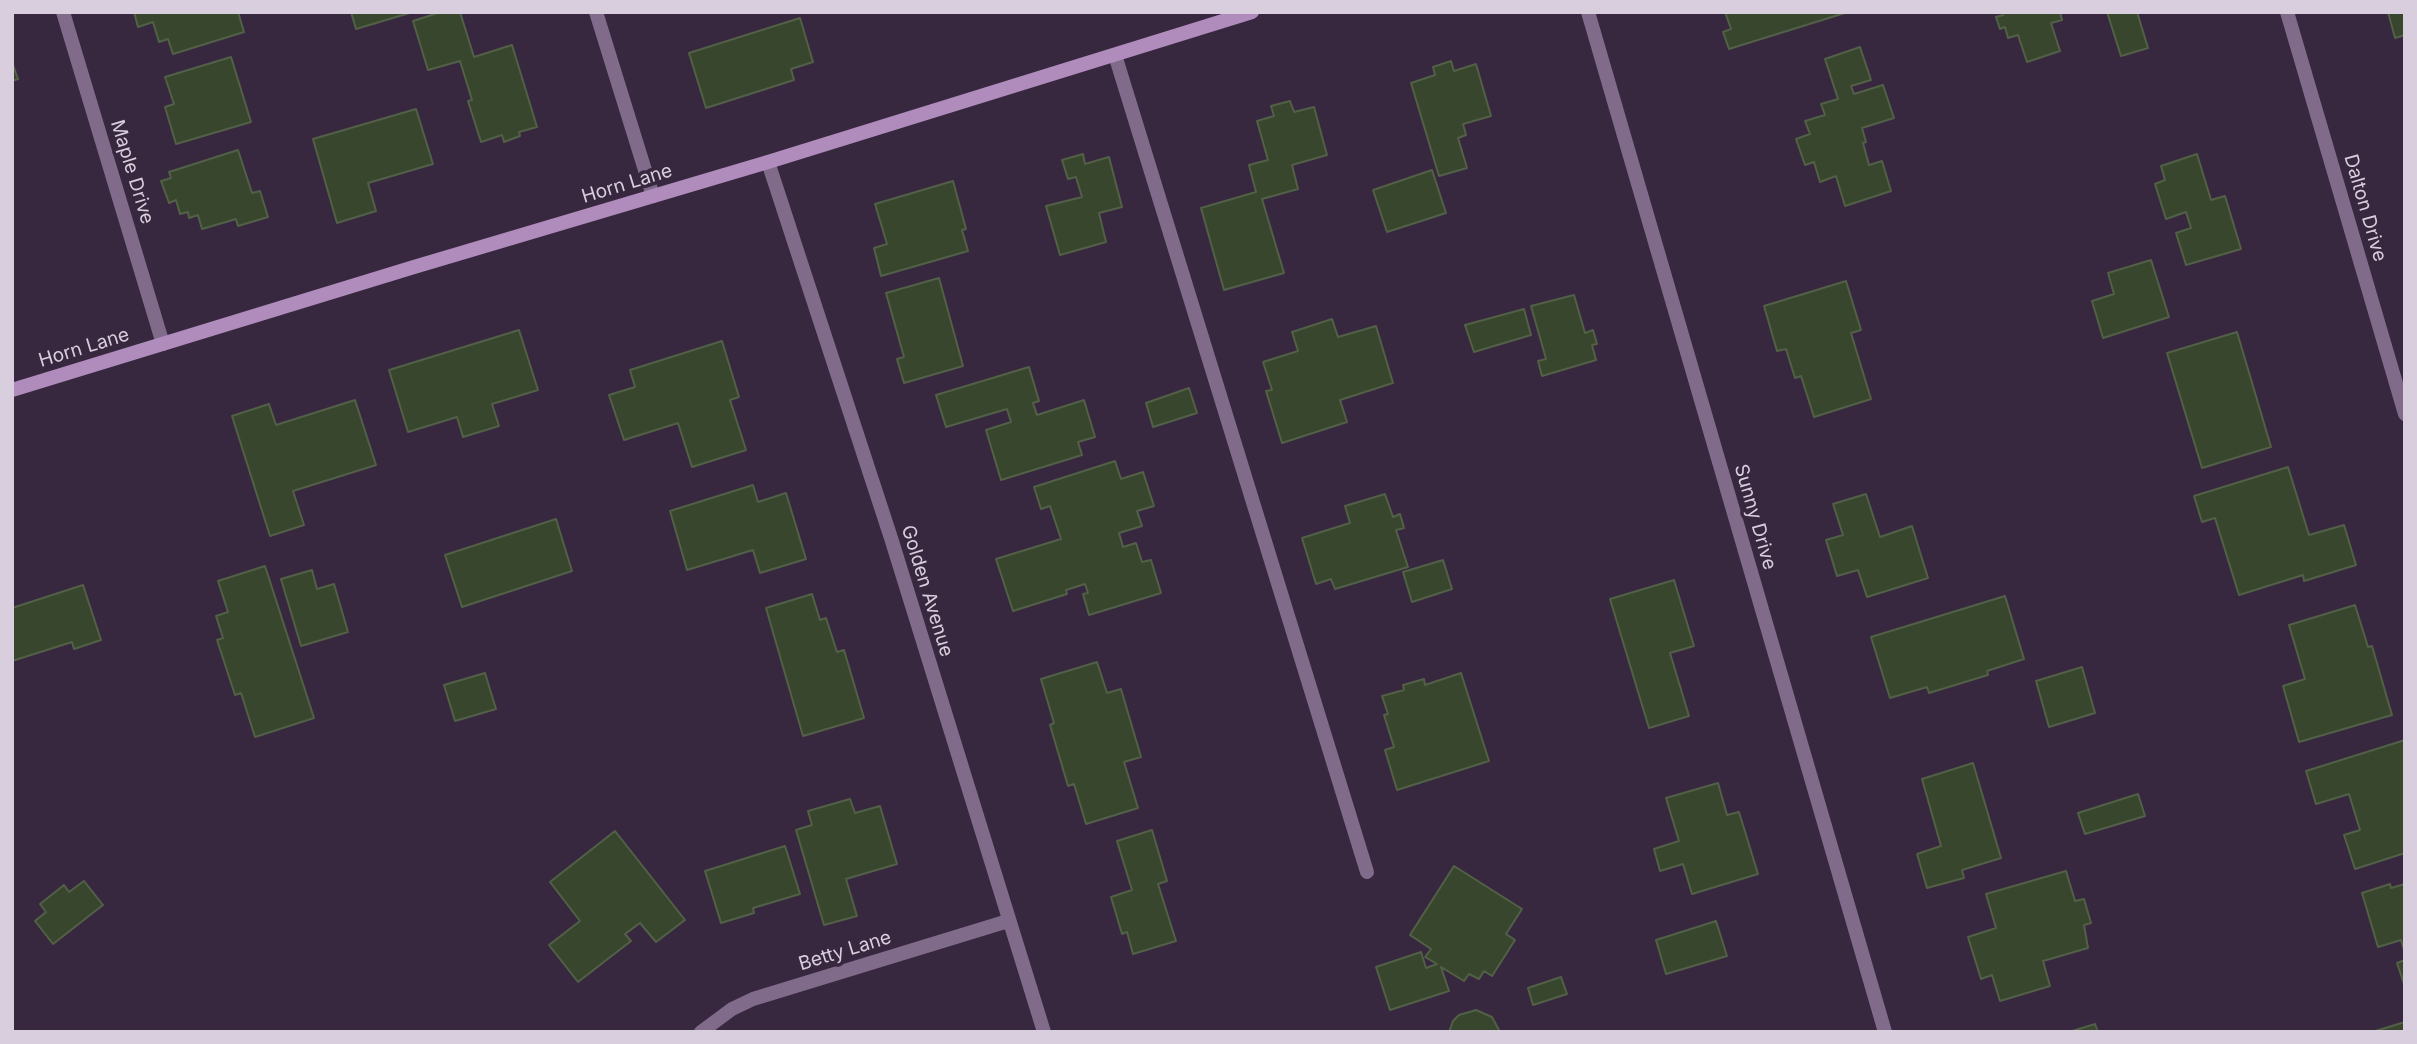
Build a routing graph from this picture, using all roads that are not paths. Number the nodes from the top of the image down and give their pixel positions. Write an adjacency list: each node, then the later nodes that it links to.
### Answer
1 (63, 12): 9 (street, Maple Drive)
2 (597, 12): 8 (street)
3 (1252, 12): 6 (street, Horn Lane)
4 (1588, 12): 16 (street, Sunny Drive)
5 (2287, 12): 11 (street, Dalton Drive)
6 (1115, 55): 7 (street, Horn Lane); 12 (street)
7 (768, 163): 8 (street, Horn Lane); 13 (street, Golden Avenue)
8 (653, 196): 9 (street, Horn Lane)
9 (163, 344): 10 (street, Horn Lane)
10 (12, 390)
11 (2405, 414)
12 (1367, 872)
13 (1008, 921): 14 (street, Betty Lane); 15 (street, Golden Avenue)
14 (701, 1032)
15 (1044, 1032)
16 (1885, 1032)

